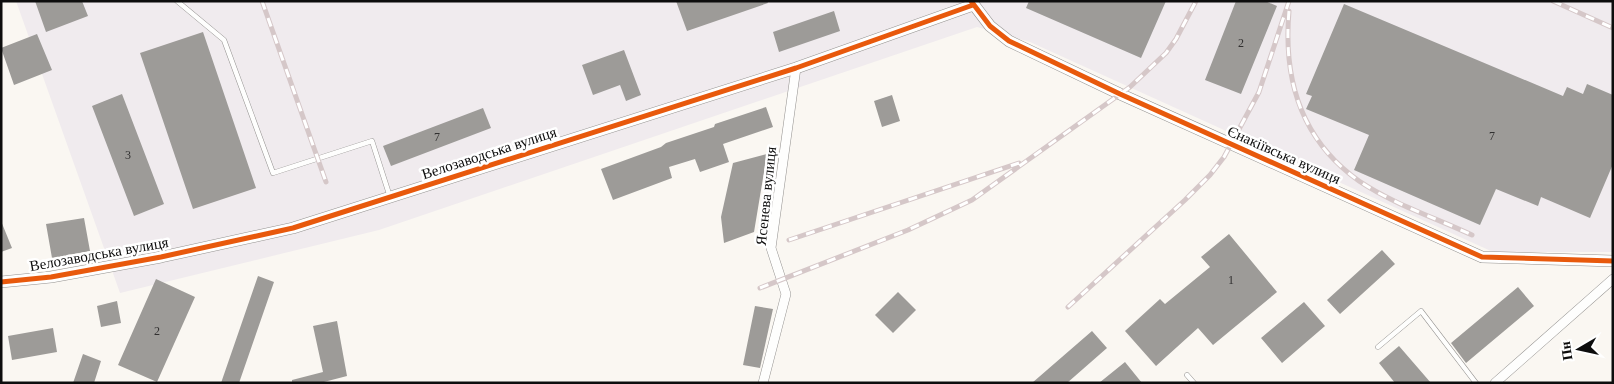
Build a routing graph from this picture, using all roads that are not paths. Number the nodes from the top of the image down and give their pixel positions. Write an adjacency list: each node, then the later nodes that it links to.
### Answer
1 (176, 1): 4 (lane)
2 (972, 3): 3 (street, Велозаводська вулиця); 5 (street, Єнакіївська вулиця)
3 (796, 68): 4 (street, Велозаводська вулиця); 10 (street, Ясенева вулиця)
4 (390, 198): 7 (street, Велозаводська вулиця)
5 (1613, 261)
6 (1613, 279): 13 (street)
7 (1, 282)
8 (1378, 347): 12 (lane)
9 (1186, 375): 11 (lane)
10 (764, 383)
11 (1194, 383)
12 (1476, 383)
13 (1495, 383)

